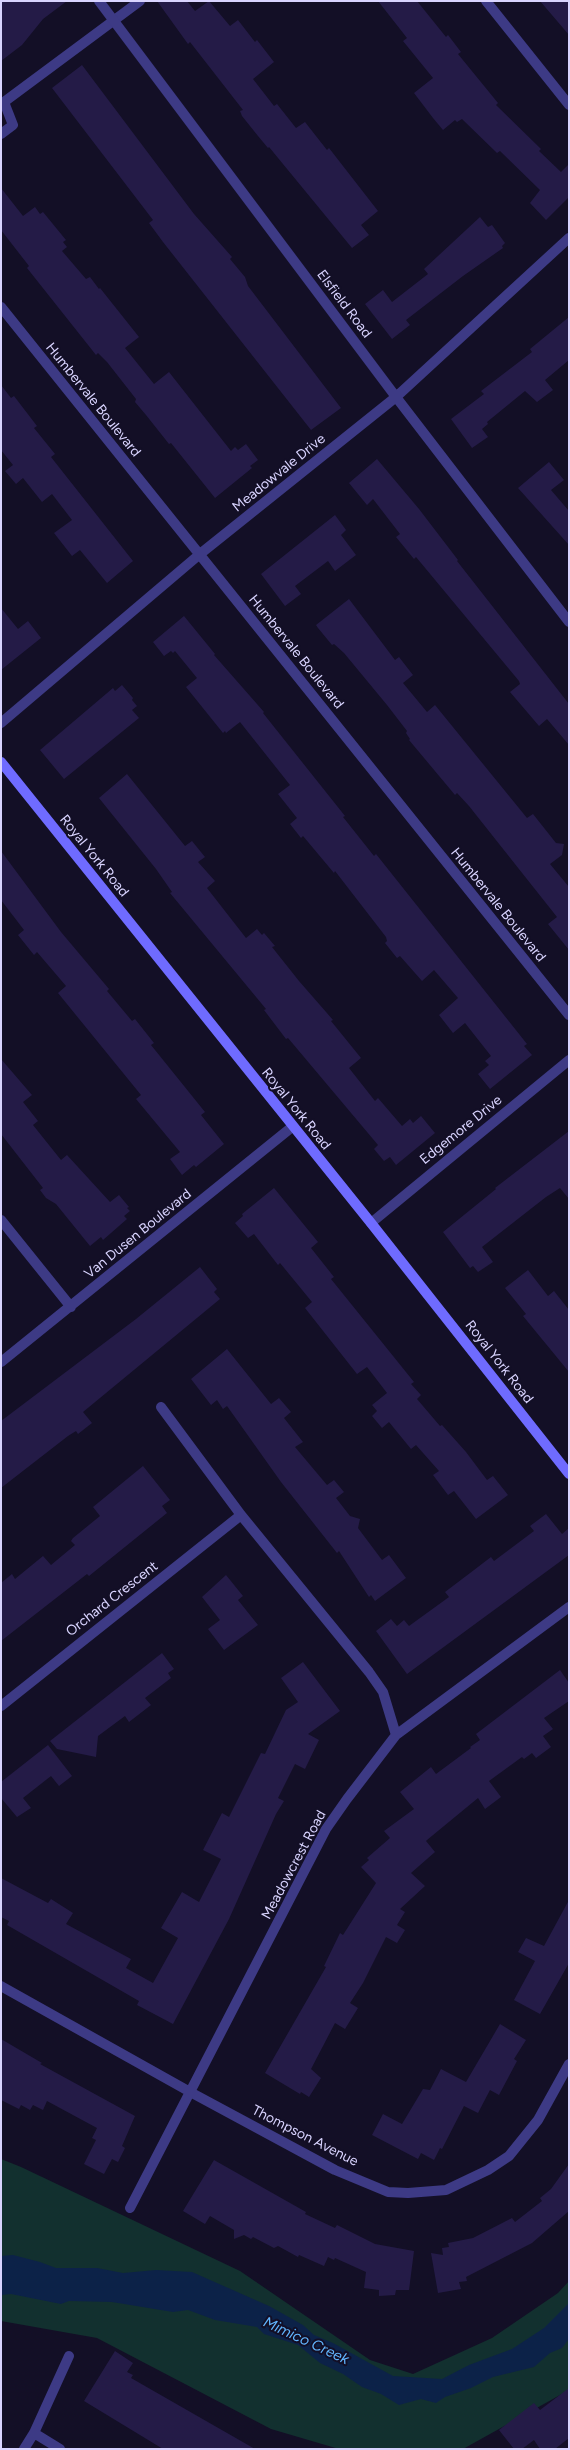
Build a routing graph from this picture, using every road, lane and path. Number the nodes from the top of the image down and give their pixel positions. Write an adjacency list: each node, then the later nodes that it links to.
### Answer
1 (99, 1): 4 (street, Elsfield Road)
2 (140, 1): 4 (street)
3 (486, 1): 5 (street)
4 (115, 21): 6 (street); 9 (street, Elsfield Road)
5 (569, 105)
6 (1, 134)
7 (569, 238): 9 (street, Meadowvale Drive)
8 (1, 307): 10 (street, Humbervale Boulevard)
9 (396, 397): 10 (street, Meadowvale Drive); 11 (street, Elsfield Road)
10 (200, 554): 12 (street, Meadowvale Drive); 14 (street, Humbervale Boulevard)
11 (569, 622)
12 (1, 723)
13 (1, 762): 16 (main road, Royal York Road)
14 (569, 1015)
15 (569, 1060): 18 (street, Edgemore Drive)
16 (292, 1127): 18 (main road, Royal York Road); 19 (street, Van Dusen Boulevard)
17 (1, 1220): 19 (street)
18 (371, 1223): 22 (main road, Royal York Road)
19 (71, 1307): 20 (street, Van Dusen Boulevard)
20 (1, 1362)
21 (161, 1407): 23 (street)
22 (569, 1474)
23 (241, 1515): 25 (street, Orchard Crescent); 26 (street)
24 (569, 1606): 26 (street, Meadowcrest Road)
25 (1, 1706)
26 (396, 1735): 29 (street, Meadowcrest Road)
27 (1, 1986): 29 (street, Thompson Avenue)
28 (569, 2064): 29 (street, Thompson Avenue)
29 (192, 2093): 30 (street, Meadowcrest Road)
30 (130, 2208)
31 (68, 2356): 32 (street)
32 (34, 2433): 33 (street); 34 (street)
33 (24, 2449)
34 (60, 2449)

